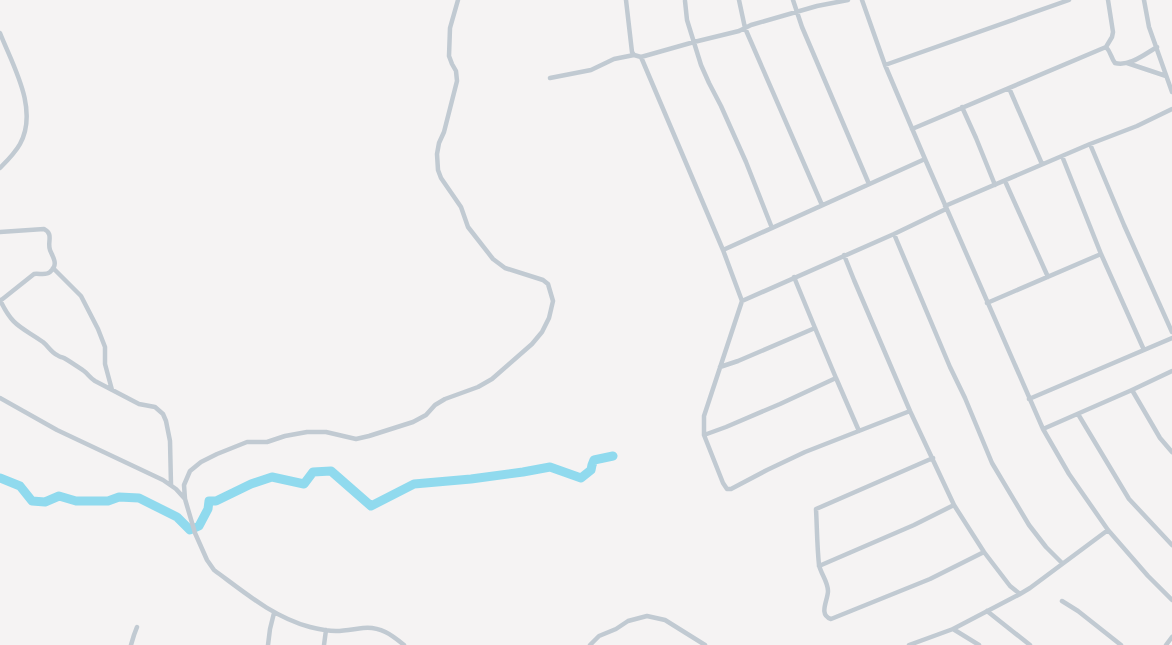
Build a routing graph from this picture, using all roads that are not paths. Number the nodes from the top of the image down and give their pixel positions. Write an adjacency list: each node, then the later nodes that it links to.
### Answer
1 (458, 0): 69 (street)
2 (626, 0): 17 (street)
3 (739, 0): 12 (street)
4 (793, 0): 11 (street)
5 (848, 0): 11 (street)
6 (862, 0): 20 (street)
7 (1069, 0): 20 (street)
8 (1108, 0): 15 (street)
9 (1144, 0): 16 (street)
10 (684, 1): 14 (street)
11 (797, 13): 12 (street); 34 (street)
12 (745, 28): 14 (street); 36 (street)
13 (0, 32): 32 (street)
14 (694, 42): 18 (street); 38 (street)
15 (1106, 47): 19 (street); 23 (street)
16 (1157, 47): 19 (street); 21 (street)
17 (634, 55): 18 (street); 22 (street)
18 (641, 57): 41 (street)
19 (1127, 63): 21 (street)
20 (886, 65): 27 (street)
21 (1166, 76): 24 (street)
22 (550, 78)
23 (1009, 88): 25 (street); 31 (street)
24 (1172, 92)
25 (962, 107): 27 (street); 35 (street)
26 (1172, 109): 28 (street)
27 (912, 129): 30 (street)
28 (1090, 144): 29 (street); 51 (street)
29 (1062, 156): 31 (street); 42 (street)
30 (924, 159): 34 (street); 37 (street)
31 (1042, 164): 33 (street)
32 (0, 168)
33 (1005, 181): 35 (street); 46 (street)
34 (869, 184): 36 (street)
35 (996, 185): 37 (street)
36 (822, 205): 38 (street)
37 (946, 208): 40 (street); 49 (street)
38 (772, 228): 41 (street)
39 (0, 232): 44 (street)
40 (894, 234): 43 (street); 74 (street)
41 (723, 250): 48 (street)
42 (1101, 254): 46 (street); 53 (street)
43 (844, 255): 45 (street); 61 (street)
44 (53, 268): 47 (street); 57 (street)
45 (794, 277): 48 (street); 50 (street)
46 (1048, 278): 49 (street)
47 (0, 300): 57 (street)
48 (742, 301): 54 (street)
49 (987, 303): 60 (street)
50 (814, 328): 54 (street); 56 (street)
51 (1172, 332)
52 (1172, 338): 53 (street)
53 (1144, 350): 60 (street)
54 (720, 367): 65 (street)
55 (1172, 371): 58 (street)
56 (836, 378): 64 (street); 65 (street)
57 (112, 390): 68 (street)
58 (1132, 390): 62 (street); 66 (street)
59 (0, 398): 68 (street)
60 (1029, 398): 63 (street)
61 (910, 411): 64 (street); 67 (street)
62 (1078, 414): 63 (street); 72 (street)
63 (1043, 430): 71 (street)
64 (860, 431): 65 (street)
65 (704, 434)
66 (1172, 452)
67 (932, 458): 70 (street); 75 (street)
68 (171, 485): 69 (street)
69 (185, 498): 80 (street)
70 (954, 505): 73 (street); 75 (street)
71 (1108, 530): 74 (street); 78 (street)
72 (1172, 544)
73 (984, 552): 75 (street); 76 (street)
74 (1062, 563): 76 (street)
75 (819, 566)
76 (1020, 594): 79 (street)
77 (1062, 600): 94 (street)
78 (1172, 600)
79 (987, 611): 82 (street); 93 (street)
80 (274, 613): 83 (street); 86 (street)
81 (138, 627): 85 (street)
82 (953, 629): 91 (street); 92 (street)
83 (326, 630): 87 (street); 88 (street)
84 (1172, 637): 95 (street)
85 (132, 645)
86 (268, 645)
87 (324, 645)
88 (404, 645)
89 (590, 645): 90 (street)
90 (706, 645)
91 (909, 645)
92 (979, 645)
93 (1030, 645)
94 (1121, 645)
95 (1166, 645)

